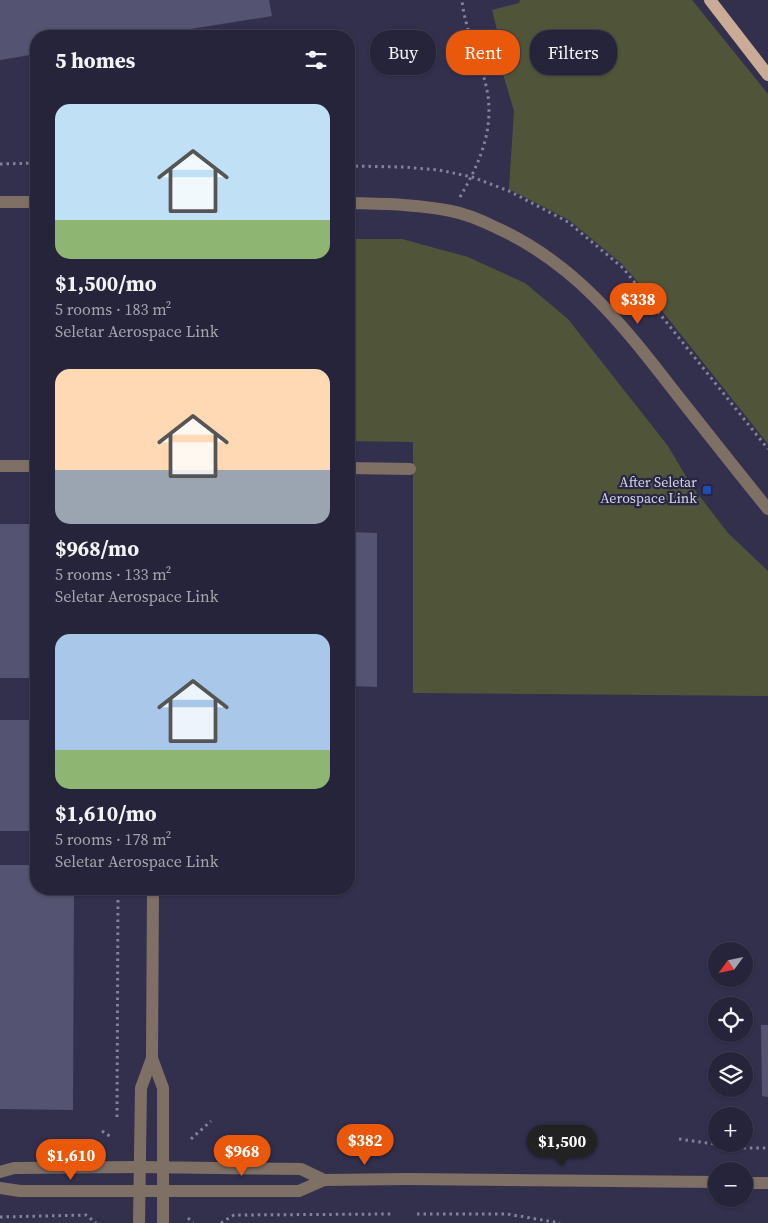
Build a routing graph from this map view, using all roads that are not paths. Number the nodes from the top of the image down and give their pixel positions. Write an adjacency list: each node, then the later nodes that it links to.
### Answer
1 (710, 0): 2 (main road)
2 (768, 76)
3 (0, 202): 4 (street)
4 (30, 202)
5 (355, 203): 10 (street)
6 (0, 466): 7 (street)
7 (30, 466)
8 (355, 468): 9 (street)
9 (410, 469)
10 (768, 509)
11 (153, 895): 12 (street)
12 (152, 1058): 13 (street); 14 (street)
13 (140, 1166): 14 (street); 15 (street); 22 (street)
14 (163, 1167): 16 (street); 21 (street)
15 (0, 1172)
16 (324, 1180): 17 (street); 21 (street)
17 (708, 1182)
18 (753, 1183): 19 (street)
19 (768, 1183)
20 (0, 1188): 22 (street)
21 (164, 1190): 22 (street); 24 (street)
22 (140, 1191): 23 (street)
23 (139, 1223)
24 (163, 1223)

